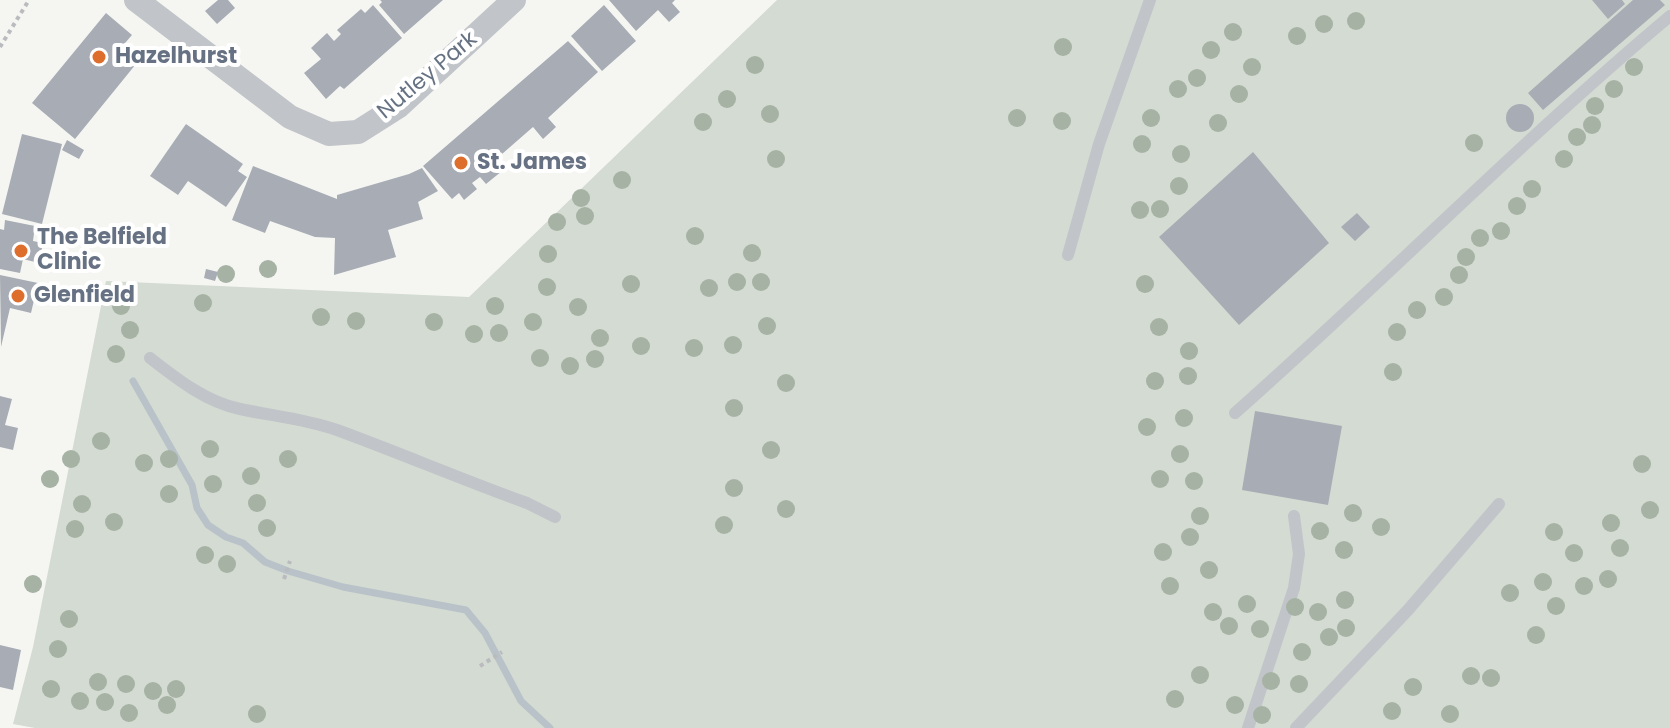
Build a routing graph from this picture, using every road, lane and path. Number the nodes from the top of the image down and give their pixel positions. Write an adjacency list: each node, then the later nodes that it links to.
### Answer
1 (29, 0): 6 (path)
2 (136, 0): 3 (street, Nutley Park)
3 (514, 0)
4 (1150, 0): 7 (lane)
5 (1670, 16): 9 (lane)
6 (0, 47)
7 (1068, 255)
8 (150, 358): 12 (lane)
9 (1235, 413)
10 (1499, 504): 18 (lane)
11 (1294, 516): 17 (lane)
12 (555, 517)
13 (290, 561): 14 (path)
14 (284, 579)
15 (502, 652): 16 (path)
16 (480, 666)
17 (1248, 728)
18 (1296, 728)

